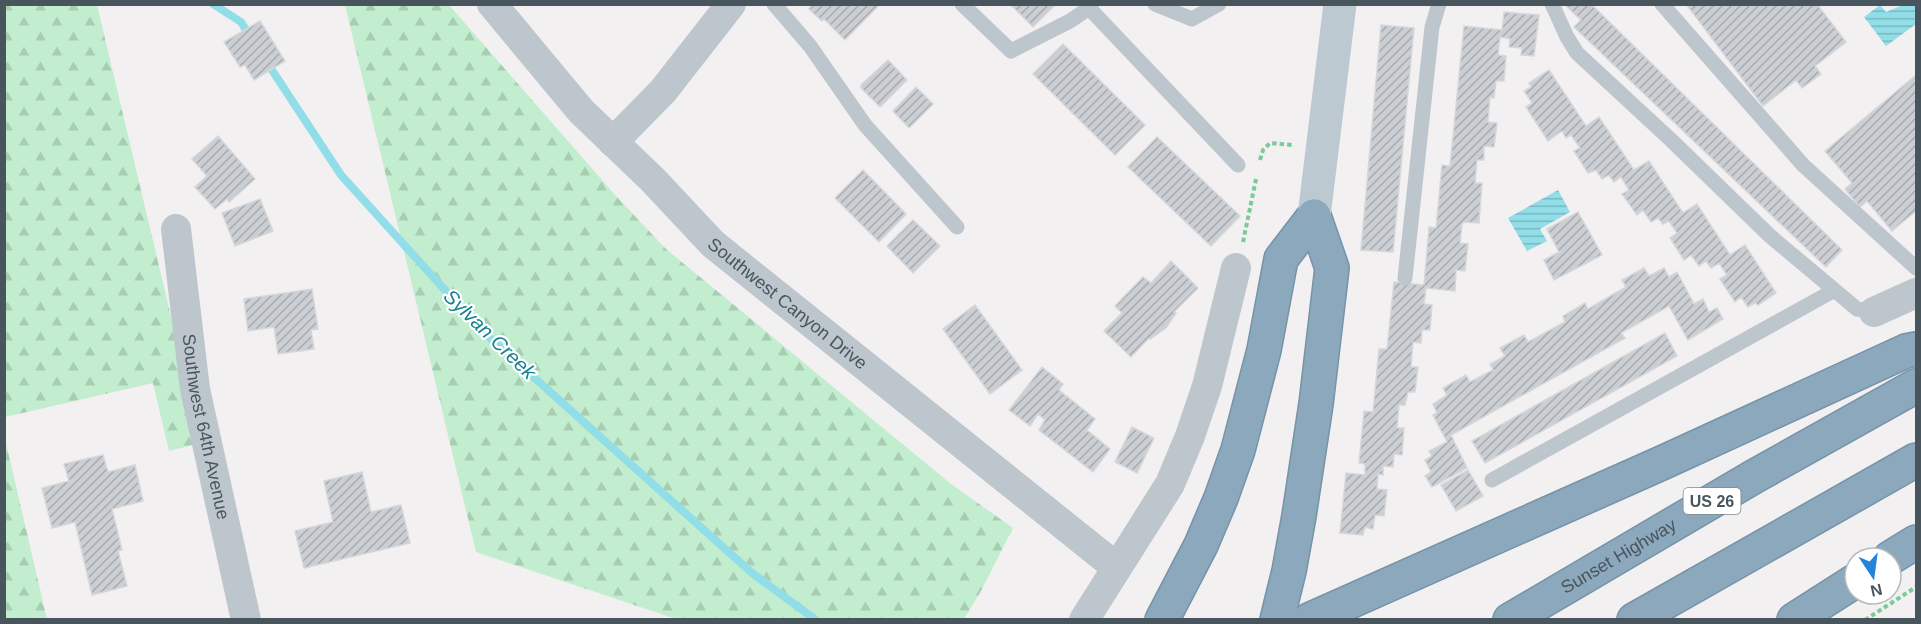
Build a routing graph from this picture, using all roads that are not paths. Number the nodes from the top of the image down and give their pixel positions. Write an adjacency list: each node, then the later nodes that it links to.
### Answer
1 (492, 4): 12 (street, Southwest Canyon Drive)
2 (731, 4): 12 (street)
3 (774, 4): 15 (lane)
4 (962, 4): 11 (lane)
5 (1155, 4): 6 (lane)
6 (1219, 4)
7 (1340, 4): 14 (main road)
8 (1439, 4): 19 (lane)
9 (1552, 4): 20 (lane)
10 (1662, 4): 18 (lane)
11 (1090, 6): 13 (lane)
12 (613, 142): 29 (street, Southwest Canyon Drive)
13 (1238, 165)
14 (1314, 216): 33 (highway); 34 (highway)
15 (957, 227)
16 (176, 229): 31 (street, Southwest 64th Avenue)
17 (1236, 268): 29 (street)
18 (1917, 268)
19 (1404, 278)
20 (1833, 291): 22 (lane); 26 (lane)
21 (1917, 293): 22 (street)
22 (1874, 312)
23 (1917, 349): 35 (highway)
24 (1917, 386): 36 (highway, Sunset Highway / US 26)
25 (1917, 460): 37 (highway)
26 (1492, 480)
27 (1917, 542): 28 (highway)
28 (1903, 550)
29 (1116, 567): 32 (street)
30 (1843, 589): 38 (highway)
31 (246, 620)
32 (1084, 620)
33 (1162, 620)
34 (1277, 620)
35 (1309, 620)
36 (1510, 620)
37 (1634, 620)
38 (1794, 620)

